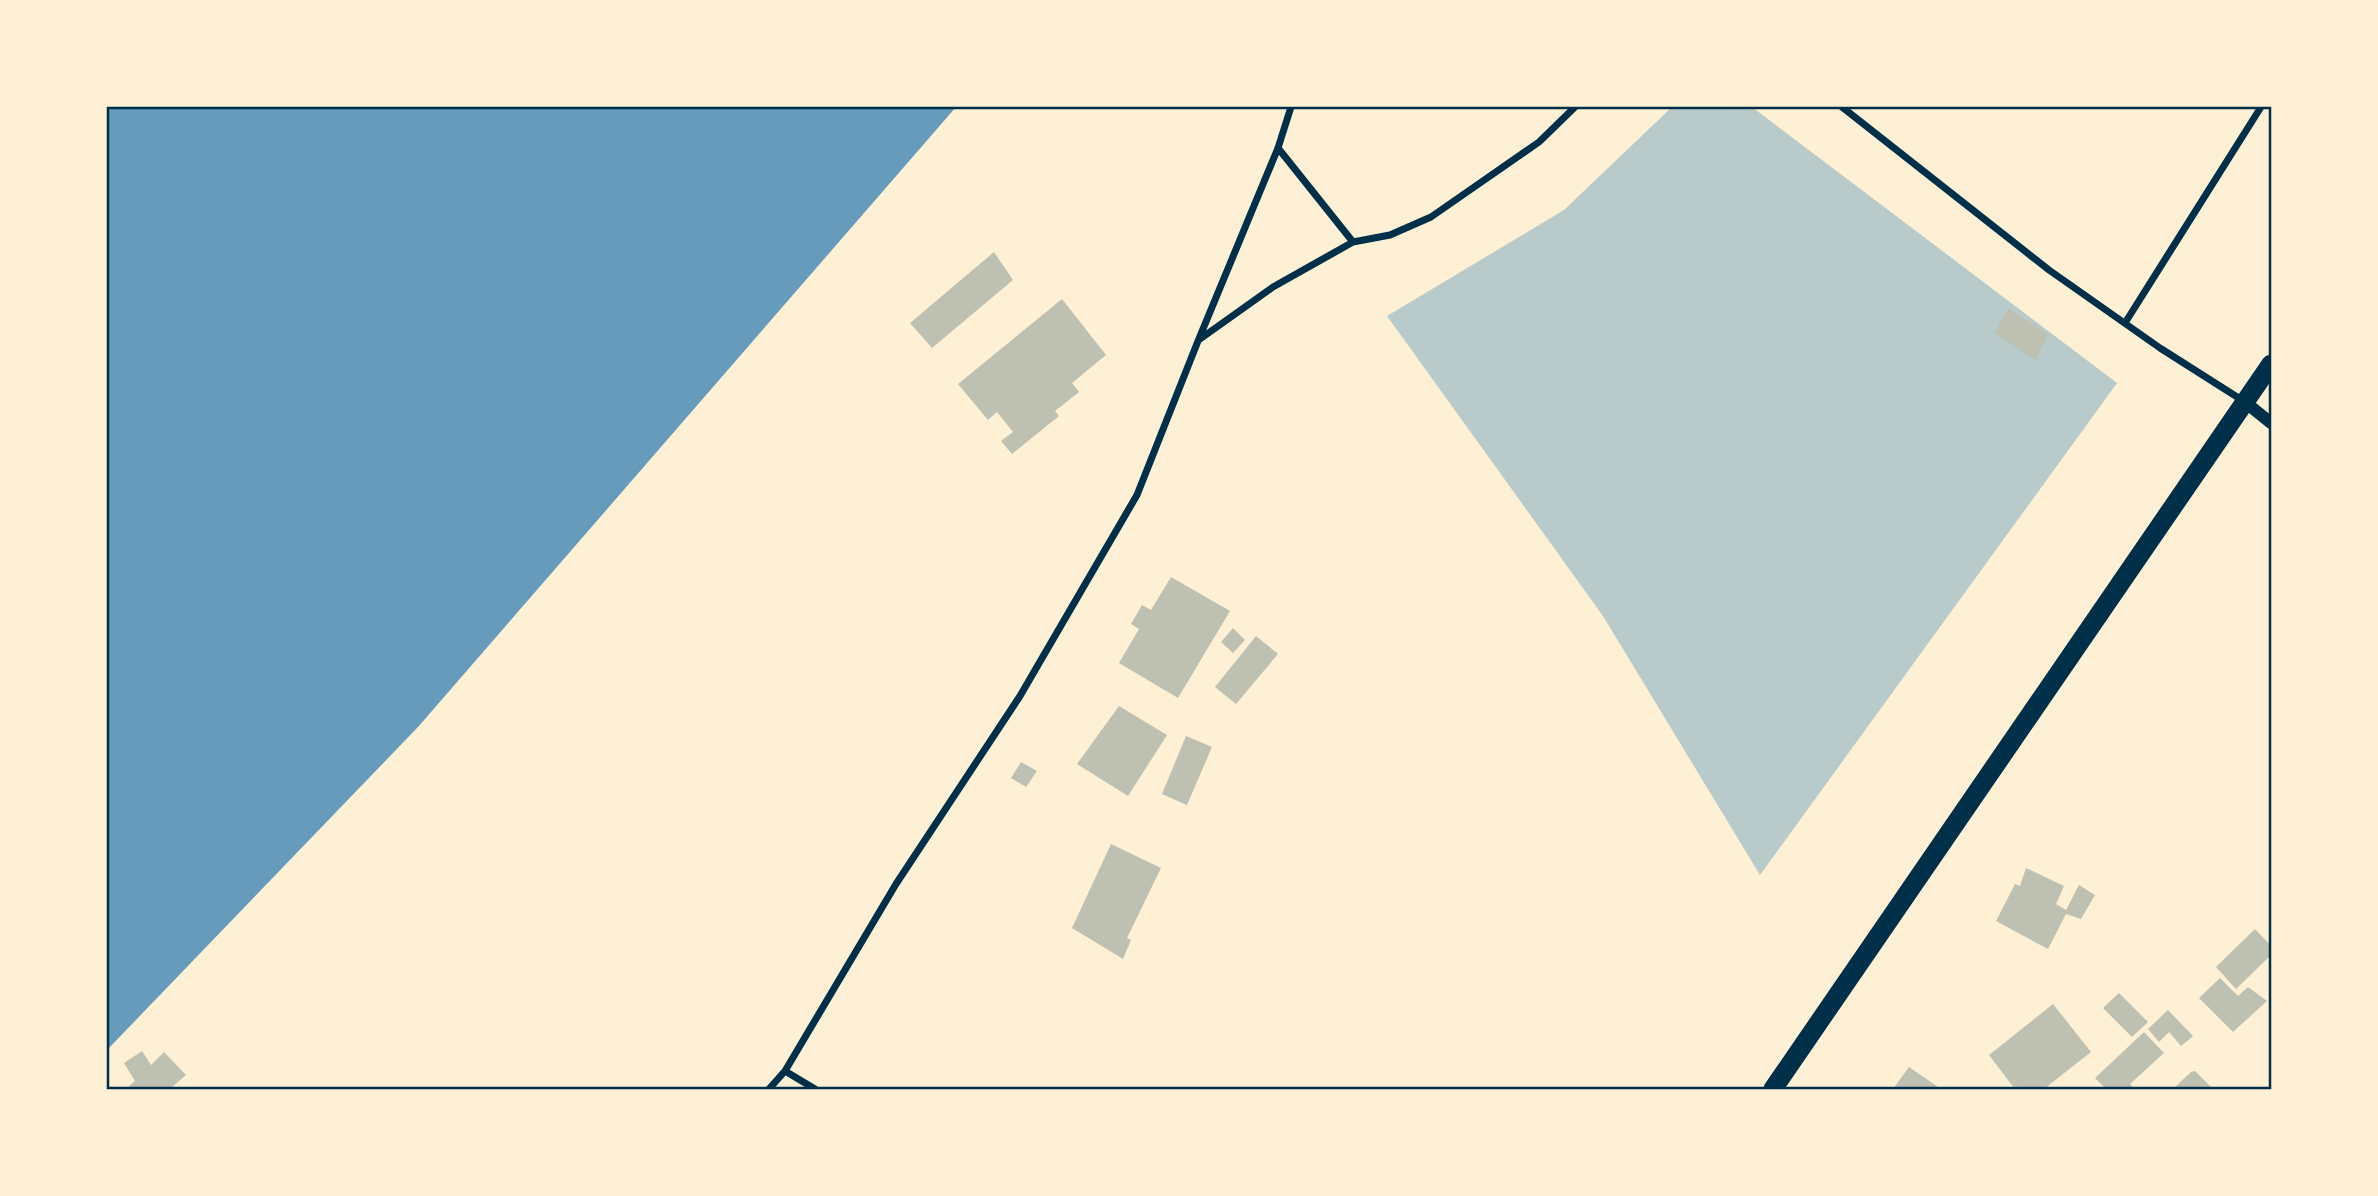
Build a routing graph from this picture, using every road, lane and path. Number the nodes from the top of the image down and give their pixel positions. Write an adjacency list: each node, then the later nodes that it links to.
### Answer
1 (1291, 107): 5 (street)
2 (1575, 107): 6 (street)
3 (1842, 107): 7 (street)
4 (2261, 107): 7 (street)
5 (1278, 149): 6 (street); 8 (street)
6 (1353, 242): 8 (street)
7 (2125, 323): 10 (street)
8 (1198, 341): 12 (street)
9 (2271, 364): 10 (highway)
10 (2245, 402): 11 (street); 15 (highway)
11 (2271, 423)
12 (785, 1071): 13 (street); 14 (street)
13 (769, 1089)
14 (815, 1089)
15 (1773, 1089)

